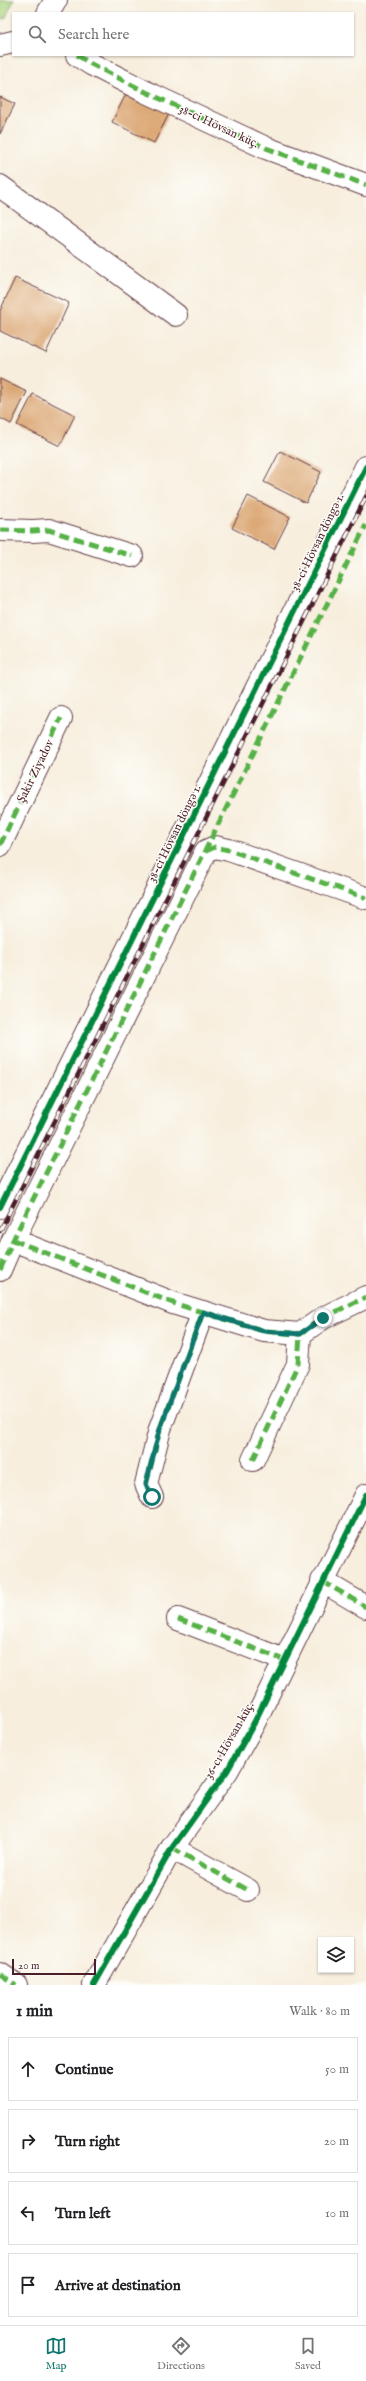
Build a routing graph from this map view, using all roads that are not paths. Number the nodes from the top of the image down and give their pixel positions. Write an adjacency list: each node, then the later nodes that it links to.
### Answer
1 (56, 0): 2 (street)
2 (49, 12)
3 (12, 42): 4 (street)
4 (0, 45)
5 (79, 56): 6 (street, 38-ci Hövsan küç.)
6 (366, 185)
7 (0, 186): 8 (street)
8 (176, 315)
9 (366, 467): 15 (street, 38-ci Hövsan döngə 1.)
10 (0, 530): 11 (street)
11 (132, 556)
12 (61, 718): 13 (street, Şakir Ziyadov)
13 (2, 835)
14 (366, 898): 16 (street)
15 (0, 1207)
16 (13, 1240): 17 (street); 19 (street)
17 (0, 1270)
18 (366, 1297): 20 (street)
19 (203, 1312): 20 (street); 23 (street)
20 (300, 1334): 21 (street)
21 (253, 1460)
22 (366, 1495): 24 (street, 36-cı Hövsan küç.)
23 (152, 1497)
24 (322, 1581): 25 (street); 27 (street, 36-cı Hövsan küç.)
25 (366, 1607)
26 (178, 1619): 27 (street)
27 (284, 1660): 28 (street, 36-cı Hövsan küç.)
28 (172, 1848): 29 (street); 32 (street, 36-cı Hövsan küç.)
29 (248, 1890)
30 (0, 1974): 31 (street)
31 (16, 1985)
32 (94, 1985)

